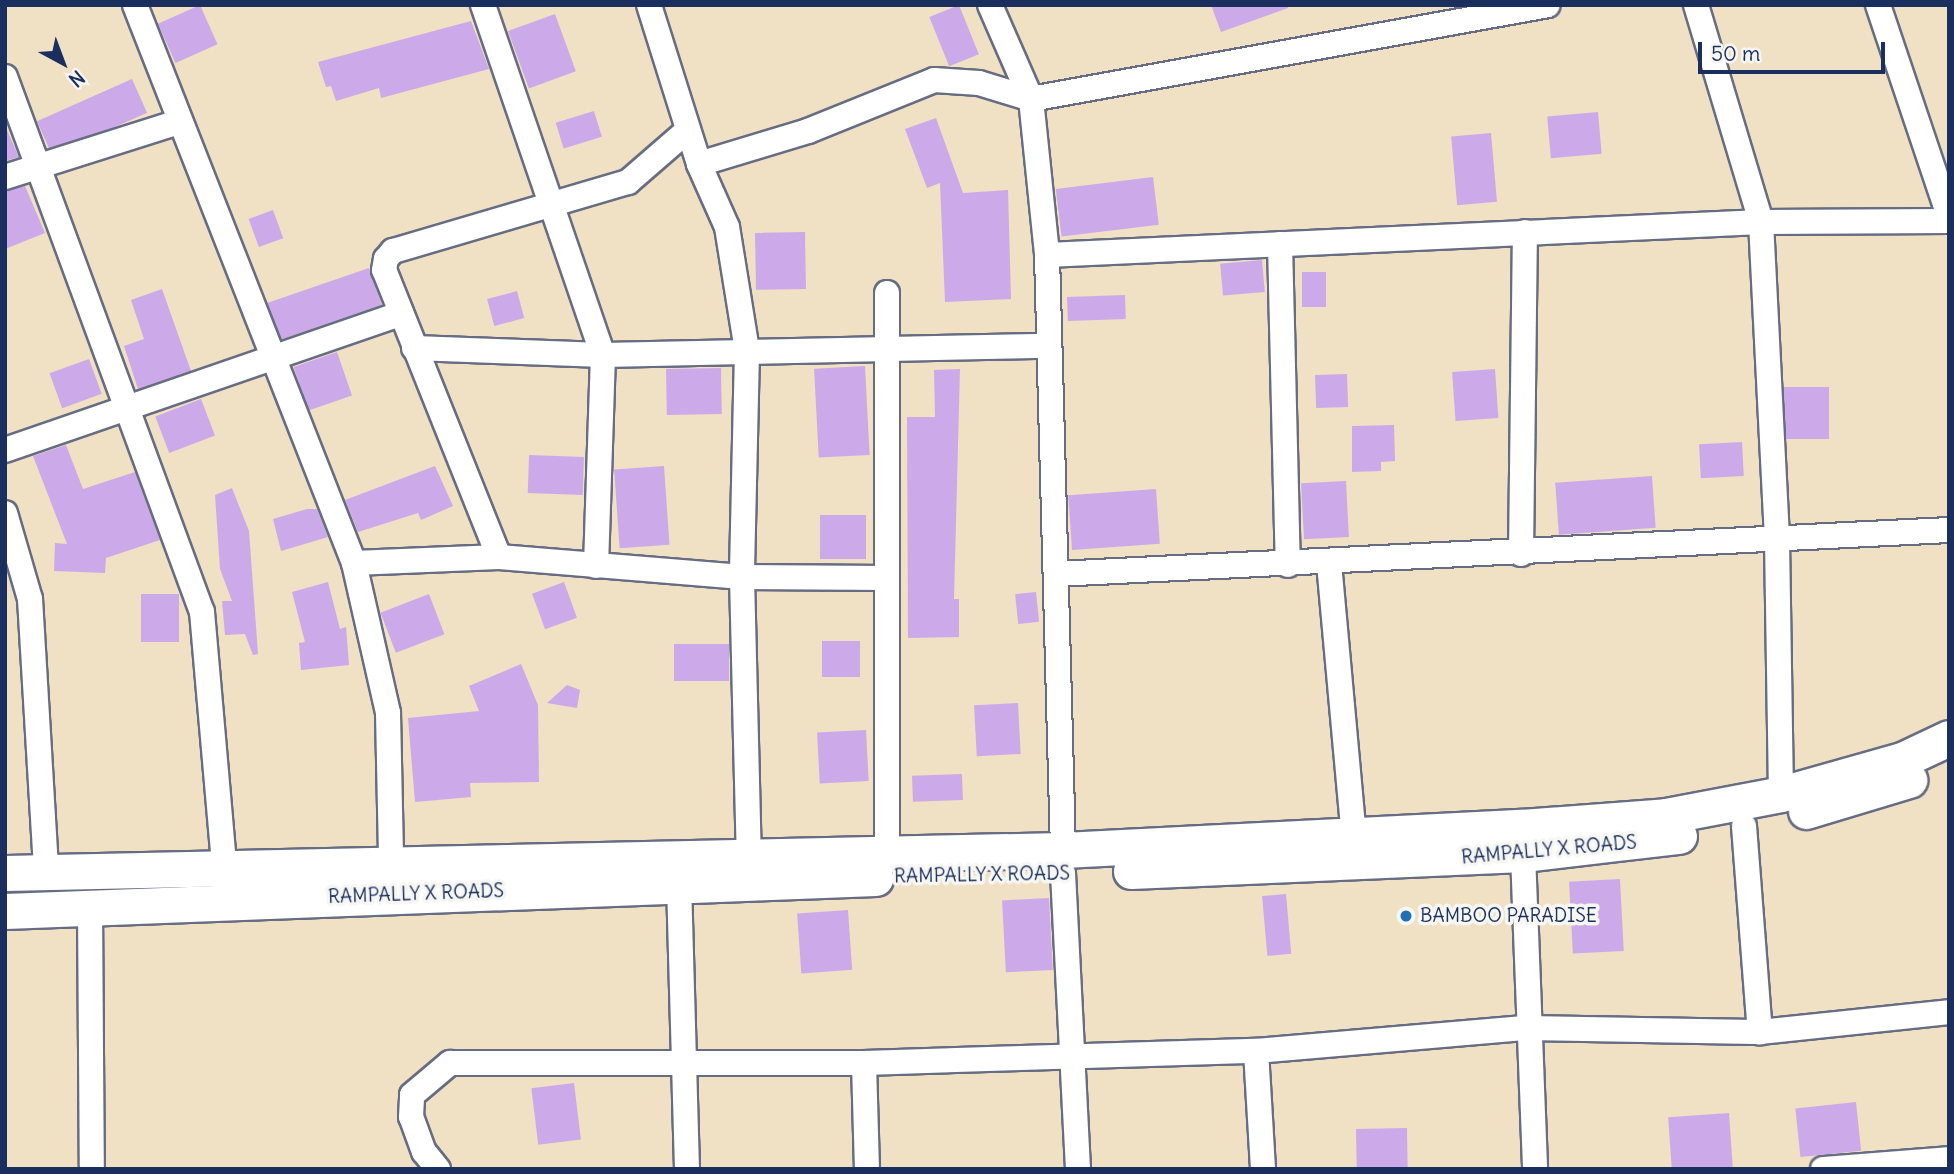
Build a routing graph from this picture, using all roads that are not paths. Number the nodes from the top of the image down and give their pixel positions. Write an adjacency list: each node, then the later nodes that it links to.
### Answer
1 (135, 5): 10 (street)
2 (483, 5): 15 (street)
3 (649, 5): 11 (street)
4 (989, 5): 9 (street)
5 (1548, 5): 9 (street)
6 (1696, 5): 18 (street)
7 (1878, 5): 16 (street)
8 (5, 77): 12 (street)
9 (1031, 99): 13 (street); 21 (street)
10 (178, 122): 12 (street); 29 (street)
11 (688, 130): 13 (street); 15 (street)
12 (39, 164): 14 (street); 30 (street)
13 (699, 164): 26 (street)
14 (5, 177)
15 (552, 208): 23 (street); 28 (street)
16 (1949, 216)
17 (1949, 221): 18 (street)
18 (1760, 222): 19 (street); 34 (street)
19 (1524, 232): 20 (street); 35 (street)
20 (1280, 244): 21 (street); 39 (street)
21 (1047, 255): 24 (street)
22 (887, 293): 27 (street)
23 (401, 314): 25 (street); 29 (street)
24 (1048, 346): 27 (street); 41 (street)
25 (414, 348): 28 (street); 36 (street)
26 (747, 351): 27 (street); 28 (street); 42 (street)
27 (884, 351): 43 (street)
28 (603, 355): 40 (street)
29 (272, 362): 30 (street); 37 (street)
30 (132, 410): 31 (street); 54 (street)
31 (5, 450)
32 (5, 513): 56 (street)
33 (1949, 530): 34 (street)
34 (1777, 540): 35 (street); 46 (street)
35 (1521, 554): 38 (street)
36 (499, 557): 37 (street); 40 (street)
37 (354, 563): 52 (street)
38 (1329, 563): 39 (street); 48 (street)
39 (1288, 565): 41 (street)
40 (596, 566): 42 (street)
41 (1056, 574): 53 (street)
42 (742, 577): 43 (street); 51 (street)
43 (887, 578): 49 (street)
44 (1949, 738): 46 (main road)
45 (1949, 765): 47 (main road, RAMPALLY X ROADS)
46 (1781, 794): 48 (main road)
47 (1744, 826): 50 (main road, RAMPALLY X ROADS); 64 (street)
48 (1354, 839): 53 (main road)
49 (887, 853): 51 (main road); 53 (main road)
50 (1523, 854): 53 (main road, RAMPALLY X ROADS); 63 (street)
51 (748, 855): 52 (main road)
52 (391, 860): 54 (main road)
53 (1063, 862): 58 (main road, RAMPALLY X ROADS); 66 (street)
54 (224, 864): 55 (main road)
55 (144, 868): 56 (main road); 59 (main road)
56 (46, 872): 57 (main road)
57 (5, 873)
58 (679, 883): 59 (main road, RAMPALLY X ROADS); 67 (street)
59 (142, 906): 60 (main road, RAMPALLY X ROADS)
60 (90, 908): 61 (main road, RAMPALLY X ROADS); 70 (street)
61 (5, 911)
62 (1949, 1012): 64 (street)
63 (1527, 1028): 64 (street); 65 (street); 76 (street)
64 (1760, 1032)
65 (1256, 1051): 66 (street); 75 (street)
66 (1073, 1056): 68 (street); 74 (street)
67 (681, 1063): 68 (street); 71 (street); 72 (street)
68 (864, 1063): 73 (street)
69 (1949, 1159): 77 (street)
70 (92, 1169)
71 (438, 1169)
72 (687, 1169)
73 (867, 1169)
74 (1078, 1169)
75 (1263, 1169)
76 (1535, 1169)
77 (1823, 1169)

